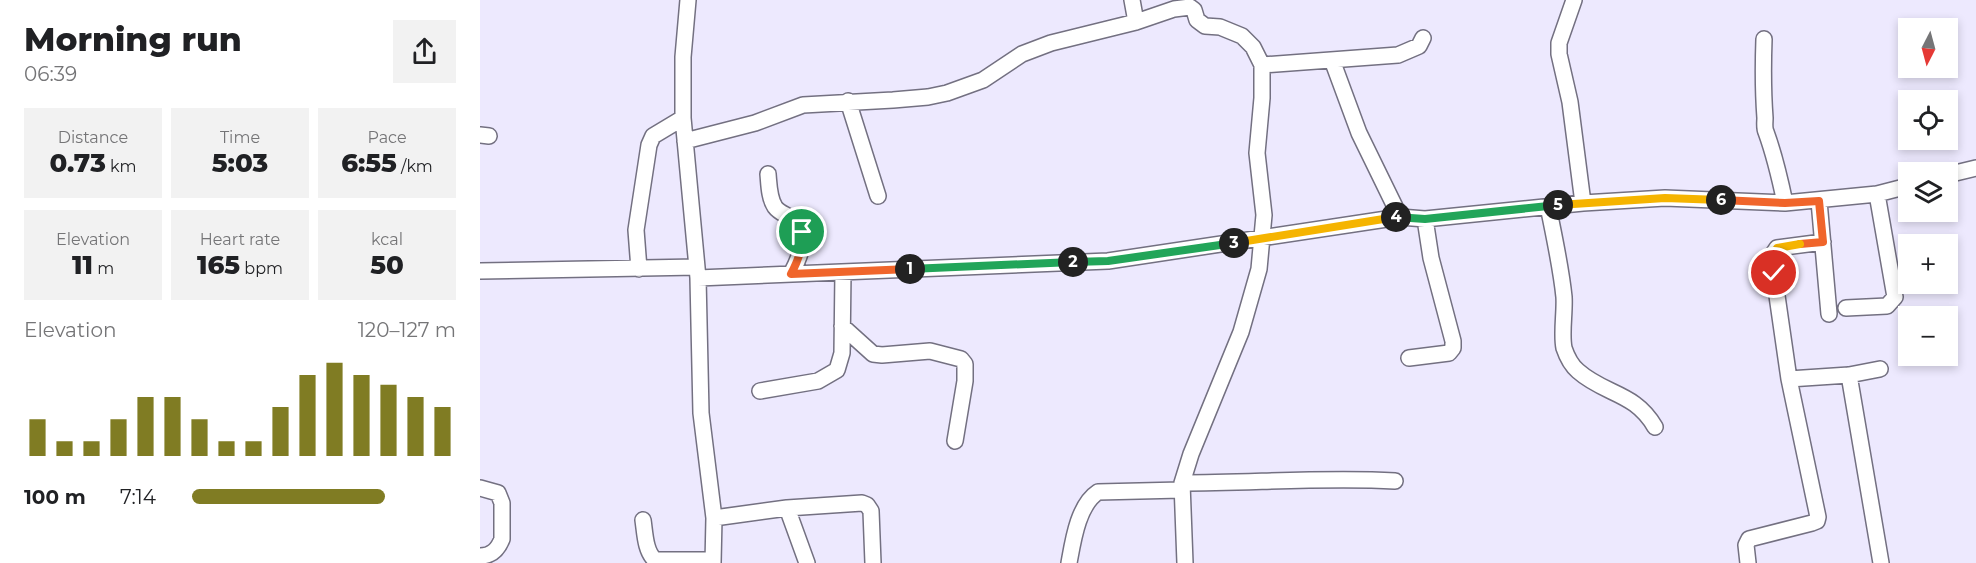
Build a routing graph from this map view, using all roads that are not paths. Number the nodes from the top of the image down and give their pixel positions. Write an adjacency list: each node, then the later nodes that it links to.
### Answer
1 (688, 0): 10 (street)
2 (1132, 0): 4 (street)
3 (1574, 0): 19 (street)
4 (1136, 22): 8 (street); 9 (street)
5 (1423, 38): 7 (street)
6 (1764, 39): 20 (street)
7 (1332, 60): 8 (street); 22 (street)
8 (1262, 65): 24 (street)
9 (848, 101): 11 (street); 17 (street)
10 (683, 118): 11 (street); 26 (street)
11 (685, 141): 28 (street)
12 (1976, 168): 13 (street)
13 (1958, 172)
14 (768, 174): 30 (street)
15 (1898, 189): 16 (street)
16 (1877, 194): 18 (street); 31 (street)
17 (878, 196)
18 (1819, 201): 20 (street); 25 (street)
19 (1583, 203): 20 (street); 21 (street)
20 (1785, 203)
21 (1548, 206): 23 (street); 39 (street)
22 (1400, 217): 23 (street); 24 (street)
23 (1425, 219): 34 (street)
24 (1263, 238): 29 (street); 42 (street)
25 (1823, 242): 32 (street); 37 (street)
26 (639, 269): 27 (street); 28 (street)
27 (480, 271)
28 (698, 272): 30 (street); 45 (street)
29 (843, 272): 30 (street); 33 (street)
30 (791, 274)
31 (1846, 308)
32 (1828, 314)
33 (842, 326): 38 (street); 40 (street)
34 (1409, 358)
35 (1880, 369): 36 (street)
36 (1849, 375): 37 (street); 54 (street)
37 (1789, 379): 53 (street)
38 (760, 391)
39 (1655, 427)
40 (955, 441)
41 (1395, 481): 42 (street)
42 (1182, 487): 51 (street); 52 (street)
43 (480, 488): 47 (street)
44 (787, 508): 45 (street); 49 (street); 50 (street)
45 (714, 518): 48 (street)
46 (643, 520): 48 (street)
47 (480, 556)
48 (713, 562)
49 (807, 563)
50 (873, 563)
51 (1069, 563)
52 (1185, 563)
53 (1748, 563)
54 (1881, 563)

